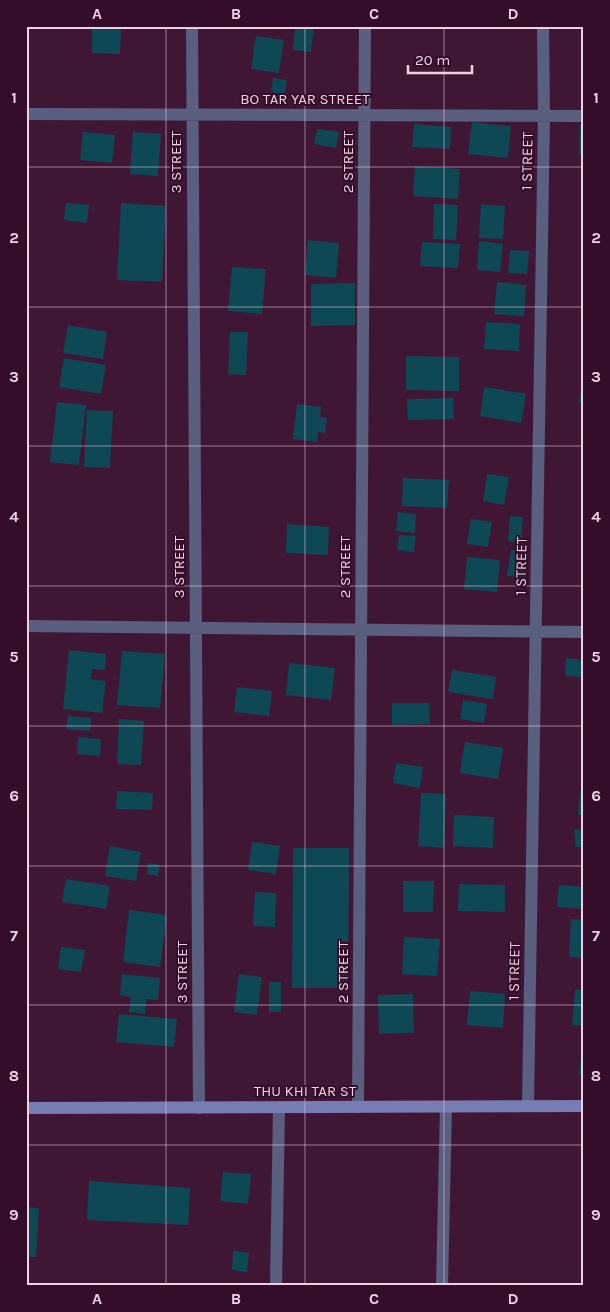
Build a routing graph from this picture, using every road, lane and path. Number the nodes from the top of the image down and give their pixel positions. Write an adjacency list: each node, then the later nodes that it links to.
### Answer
1 (192, 26): 5 (street, 3 STREET)
2 (365, 26): 6 (street, 2 STREET)
3 (543, 26): 7 (street, 1 STREET)
4 (26, 114): 5 (street, BO TAR YAR STREET)
5 (192, 115): 6 (street, BO TAR YAR STREET); 10 (street, 3 STREET)
6 (364, 115): 7 (street, BO TAR YAR STREET); 11 (street, 2 STREET)
7 (544, 116): 8 (street, BO TAR YAR STREET); 12 (street, 1 STREET)
8 (584, 116)
9 (26, 626): 10 (street)
10 (196, 628): 11 (street); 20 (street, 3 STREET)
11 (361, 630): 12 (street); 17 (street, 2 STREET)
12 (536, 632): 13 (street); 14 (street, 1 STREET)
13 (584, 632)
14 (528, 1106): 15 (street, THU KHI TAR ST); 18 (street, THU KHI TAR ST)
15 (584, 1106)
16 (280, 1107): 17 (street, THU KHI TAR ST); 20 (street, THU KHI TAR ST); 21 (street)
17 (358, 1107): 18 (street, THU KHI TAR ST)
18 (446, 1107): 22 (street)
19 (26, 1108): 20 (street, THU KHI TAR ST)
20 (200, 1108)
21 (276, 1286)
22 (442, 1286)

